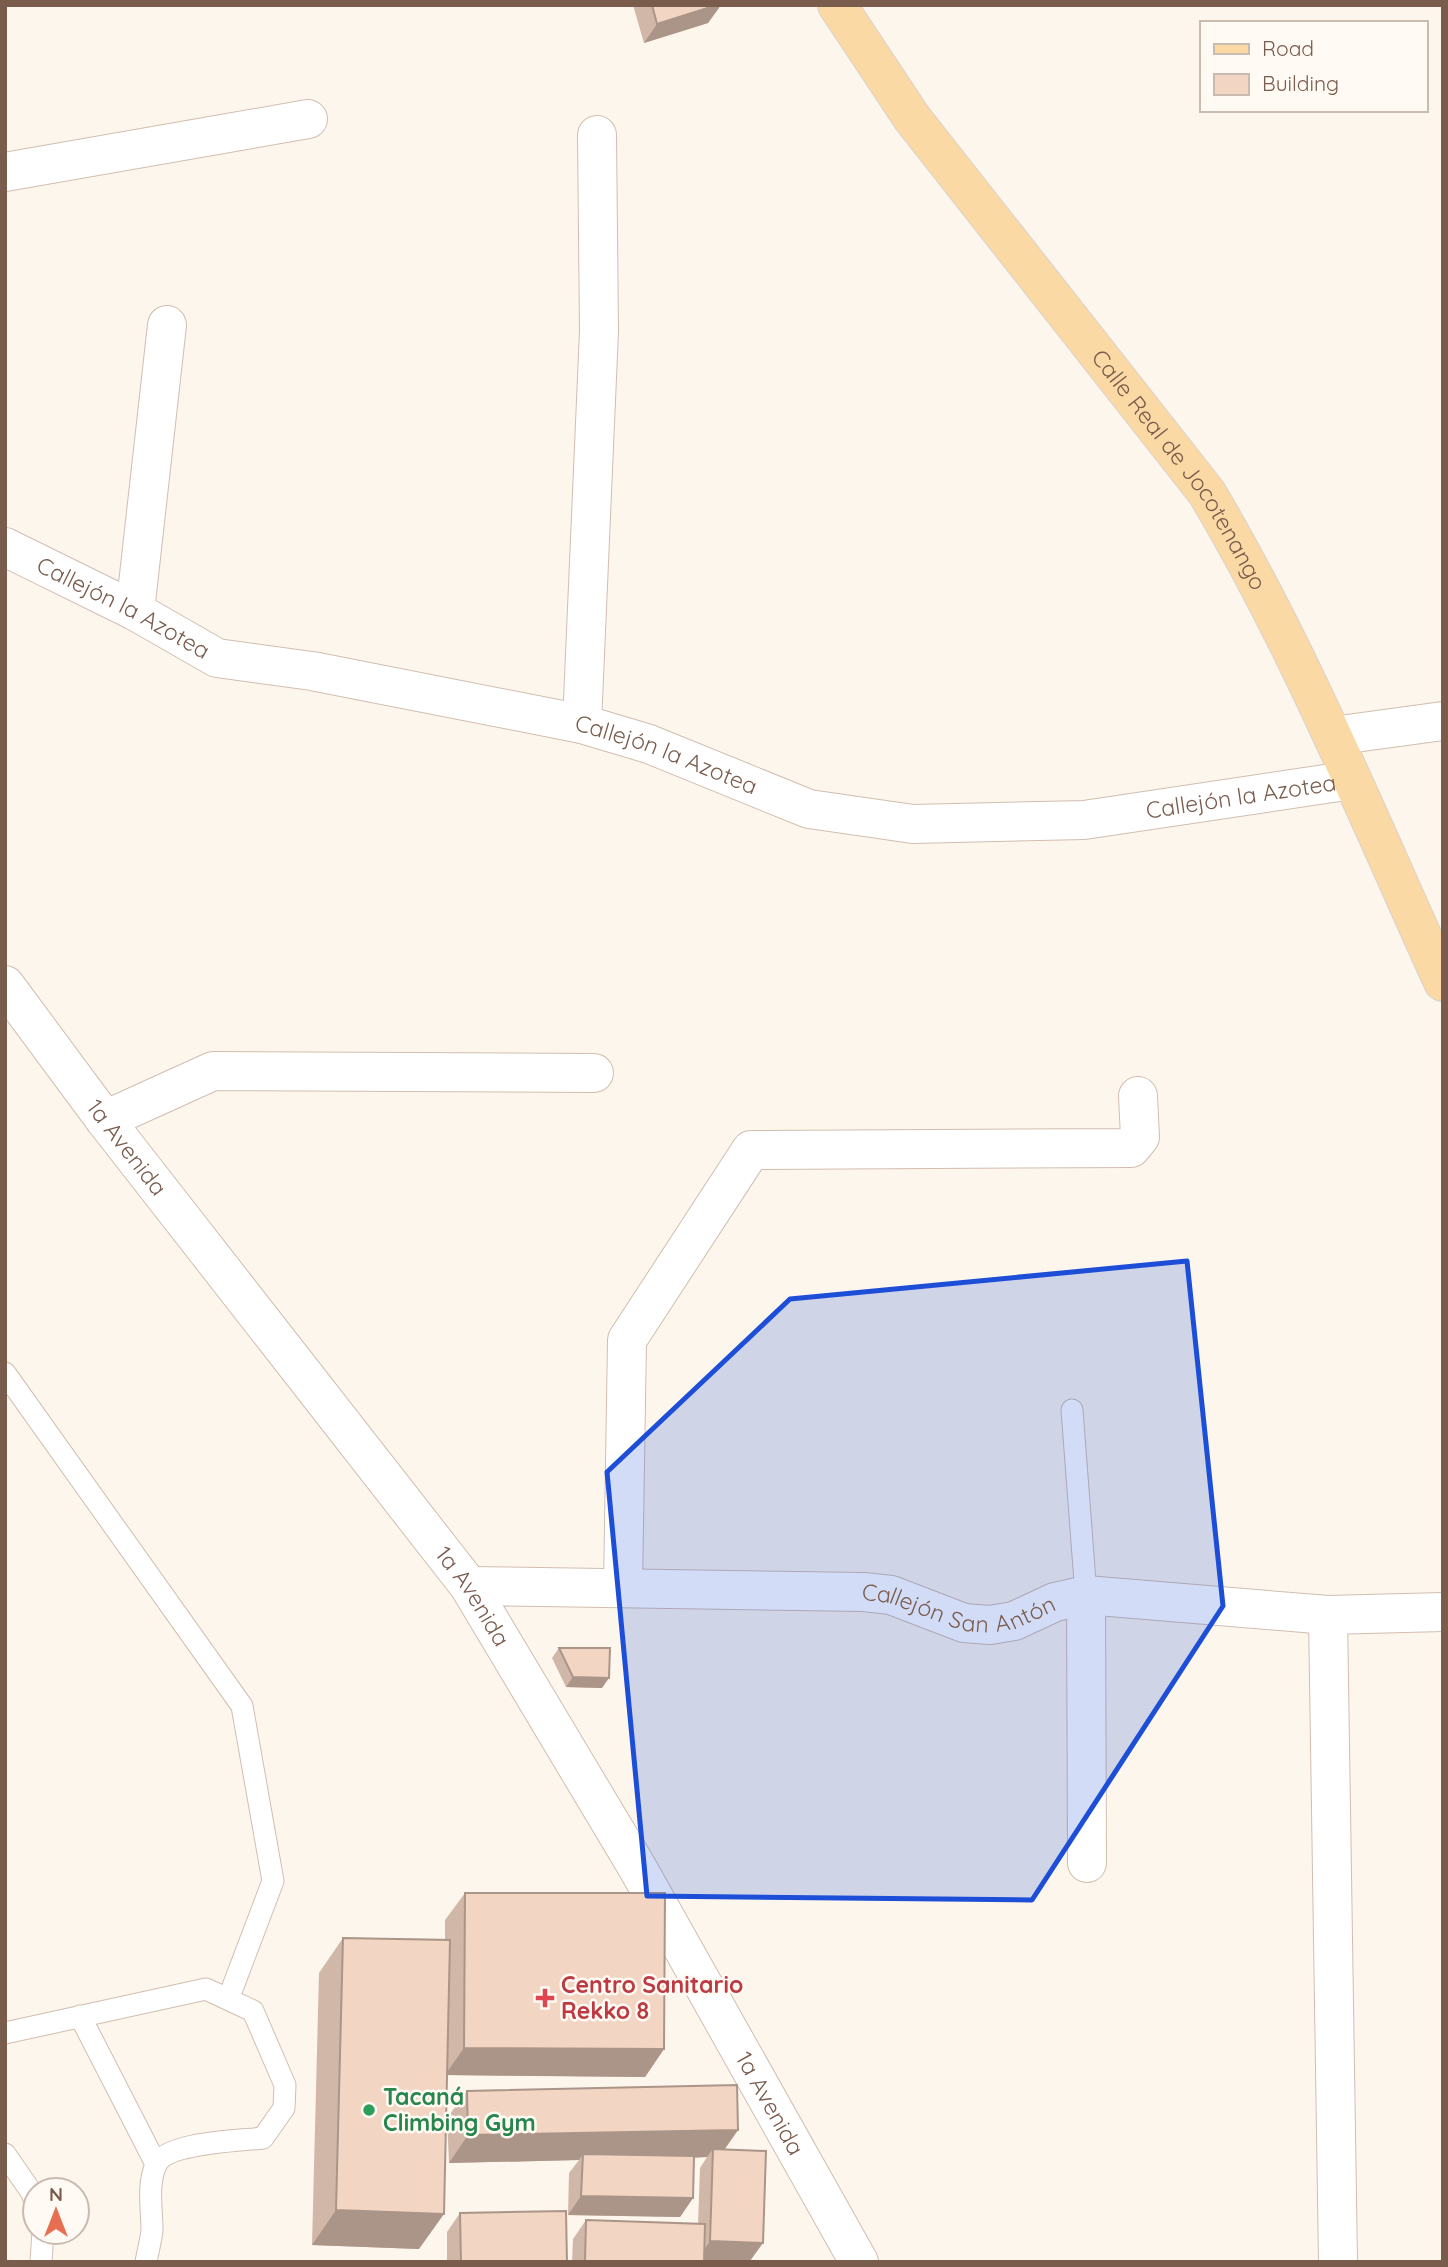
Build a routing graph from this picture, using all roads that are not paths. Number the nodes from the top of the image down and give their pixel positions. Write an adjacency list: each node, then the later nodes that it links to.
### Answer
1 (837, 5): 10 (main road, Calle Real de Jocotenango)
2 (308, 119): 4 (street)
3 (597, 135): 9 (street)
4 (5, 172)
5 (167, 325): 7 (street)
6 (5, 547): 7 (street, Callejón la Azotea)
7 (135, 611): 9 (street, Callejón la Azotea)
8 (1443, 721): 10 (street)
9 (582, 724): 11 (street, Callejón la Azotea)
10 (1333, 736): 11 (main road, Calle Real de Jocotenango)
11 (1352, 780): 12 (main road, Calle Real de Jocotenango)
12 (1443, 982)
13 (5, 985): 16 (street, 1a Avenida)
14 (594, 1073): 16 (street)
15 (1138, 1096): 20 (street)
16 (105, 1120): 19 (street, 1a Avenida)
17 (5, 1373): 25 (lane)
18 (1072, 1410): 21 (lane)
19 (469, 1586): 20 (street, Callejón San Antón); 32 (street, 1a Avenida)
20 (622, 1588): 21 (street, Callejón San Antón)
21 (1086, 1595): 23 (street, Callejón San Antón); 24 (street)
22 (1443, 1612): 23 (street, Callejón San Antón)
23 (1328, 1615): 33 (street)
24 (1087, 1863)
25 (229, 1997): 26 (lane); 28 (lane)
26 (80, 2016): 27 (lane); 28 (lane)
27 (5, 2033)
28 (156, 2164): 31 (lane)
29 (9, 2166): 30 (lane)
30 (21, 2183)
31 (146, 2262)
32 (859, 2262)
33 (1338, 2262)

